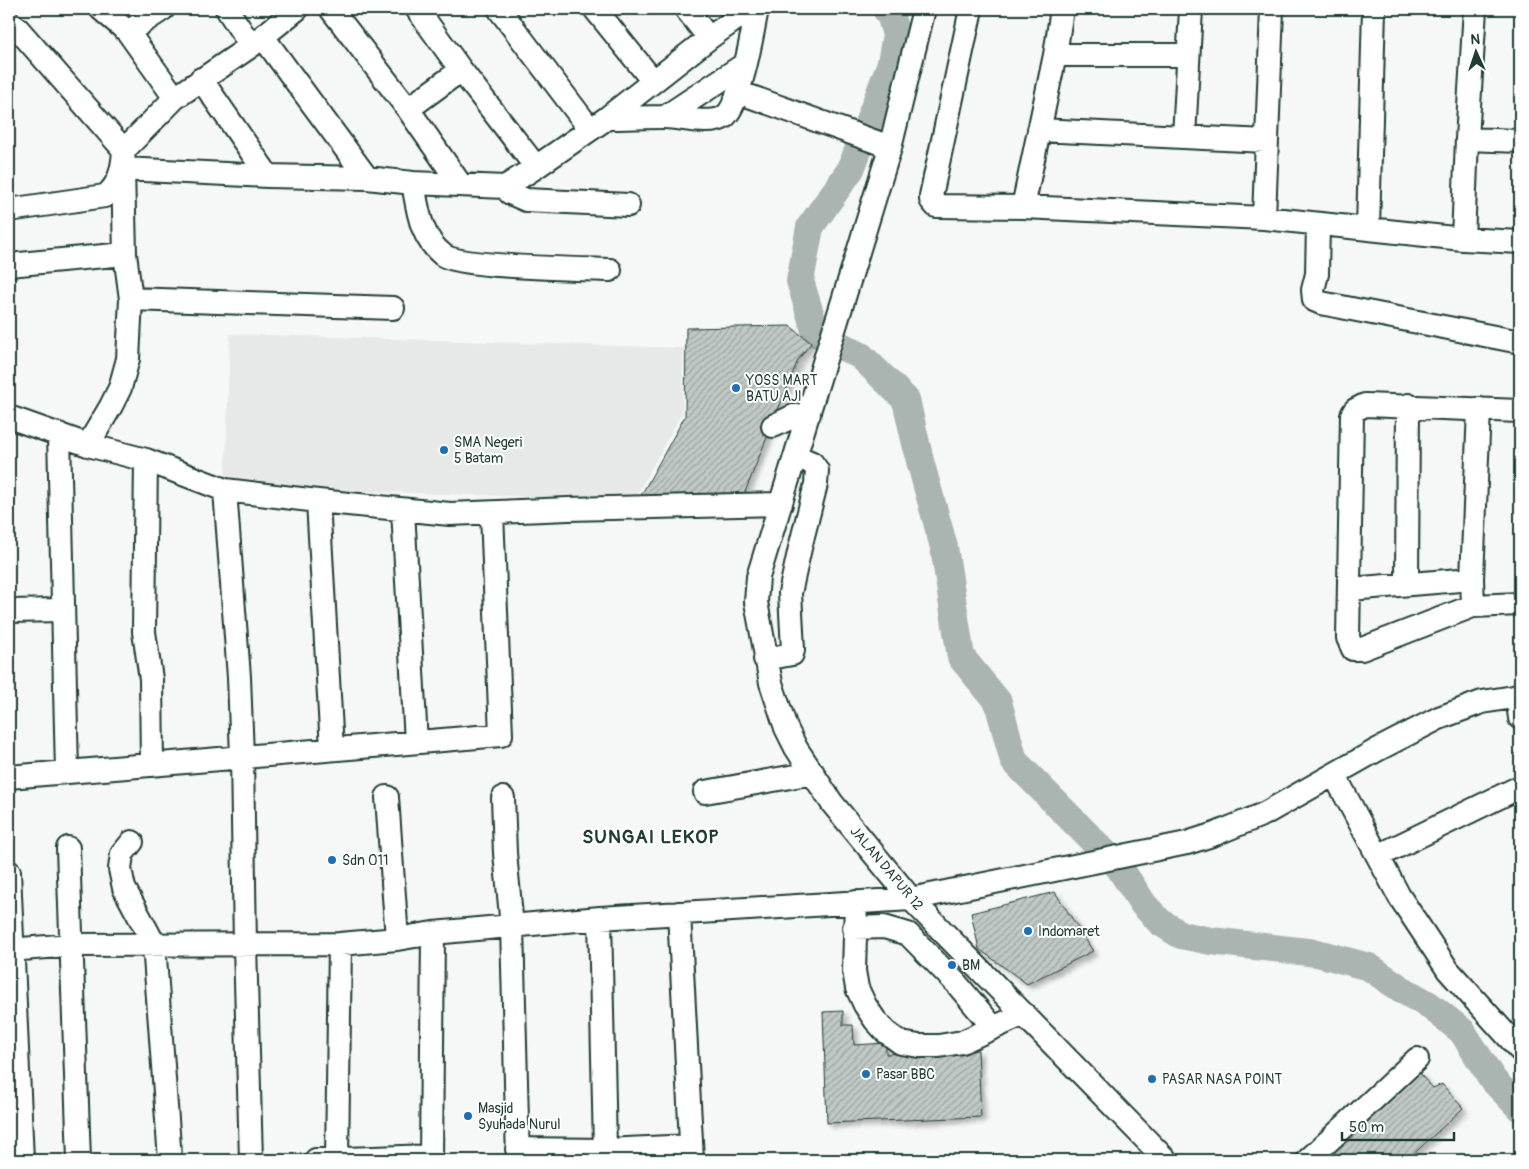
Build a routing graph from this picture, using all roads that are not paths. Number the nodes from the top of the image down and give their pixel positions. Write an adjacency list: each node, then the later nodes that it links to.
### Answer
1 (100, 9): 20 (street)
2 (163, 9): 20 (street)
3 (227, 9): 22 (street)
4 (295, 9): 22 (street)
5 (331, 9): 31 (street)
6 (417, 9): 26 (street)
7 (499, 9): 33 (street)
8 (595, 9): 28 (street)
9 (686, 9): 21 (street)
10 (750, 9): 21 (street)
11 (758, 9): 25 (street)
12 (924, 9): 39 (street, JALAN DAPUR 12)
13 (971, 9): 48 (street)
14 (1062, 9): 23 (street)
15 (1191, 9): 24 (street)
16 (1272, 9): 37 (street)
17 (1374, 9): 52 (street)
18 (1475, 9): 36 (street)
19 (12, 28): 40 (street)
20 (128, 32): 30 (street)
21 (709, 38): 28 (street)
22 (257, 42): 27 (street); 43 (street)
23 (1055, 55): 24 (street); 34 (street)
24 (1188, 55): 35 (street)
25 (745, 64): 29 (street); 32 (street)
26 (461, 70): 31 (street); 41 (street)
27 (201, 79): 30 (street); 42 (street)
28 (654, 81): 33 (street)
29 (738, 92): 32 (street); 39 (street)
30 (175, 98): 40 (street)
31 (408, 109): 45 (street)
32 (665, 117): 33 (street)
33 (598, 124): 41 (street)
34 (1039, 130): 35 (street); 48 (street)
35 (1184, 137): 37 (street)
36 (1467, 139): 38 (street); 53 (street)
37 (1266, 141): 50 (street)
38 (1520, 141)
39 (884, 146): 64 (street, JALAN DAPUR 12)
40 (123, 159): 42 (street); 49 (street); 55 (street)
41 (536, 167): 46 (street)
42 (268, 176): 43 (street)
43 (367, 178): 44 (street)
44 (413, 183): 45 (street); 57 (street)
45 (460, 184): 46 (street)
46 (505, 187): 47 (street)
47 (628, 205)
48 (1022, 207): 50 (street)
49 (9, 210)
50 (1264, 218): 51 (street)
51 (1318, 224): 52 (street); 60 (street)
52 (1368, 228): 53 (street)
53 (1463, 238): 54 (street)
54 (1520, 242)
55 (125, 254): 56 (street); 58 (street)
56 (9, 264)
57 (610, 270)
58 (131, 299): 59 (street); 68 (street)
59 (393, 308)
60 (1520, 342)
61 (1408, 405): 62 (street); 77 (street); 78 (street)
62 (1479, 409): 63 (street); 76 (street)
63 (1520, 411)
64 (809, 414): 66 (street); 69 (street, JALAN DAPUR 12)
65 (9, 418): 67 (street)
66 (773, 426)
67 (59, 434): 68 (street); 81 (street)
68 (88, 445): 70 (street)
69 (796, 456): 73 (street, JALAN DAPUR 12); 83 (street)
70 (146, 460): 71 (street); 89 (street)
71 (225, 490): 72 (street); 88 (street)
72 (318, 501): 74 (street); 87 (street)
73 (781, 504): 75 (street); 83 (street, JALAN DAPUR 12)
74 (404, 510): 75 (street); 86 (street)
75 (492, 513): 86 (street)
76 (1472, 579): 77 (street); 80 (street)
77 (1407, 584): 78 (street)
78 (1350, 589): 80 (street)
79 (1520, 604): 80 (street)
80 (1473, 606)
81 (63, 610): 82 (street); 90 (street)
82 (9, 611)
83 (766, 659): 91 (street, JALAN DAPUR 12)
84 (1519, 696): 85 (street); 92 (street)
85 (1520, 718)
86 (416, 742): 87 (street)
87 (332, 749): 88 (street)
88 (242, 757): 89 (street); 113 (street)
89 (152, 765): 90 (street)
90 (66, 772): 93 (street)
91 (813, 773): 95 (street); 102 (street, JALAN DAPUR 12)
92 (1334, 776): 100 (street); 102 (street)
93 (9, 777)
94 (1520, 787): 100 (street)
95 (705, 792)
96 (387, 797): 109 (street)
97 (503, 798): 106 (street)
98 (132, 842): 110 (street)
99 (68, 848): 112 (street)
100 (1378, 856): 117 (street)
101 (9, 872): 114 (street)
102 (911, 899): 103 (street); 115 (street, JALAN DAPUR 12)
103 (856, 902): 104 (street); 107 (street)
104 (679, 913): 105 (street); 120 (street)
105 (600, 918): 106 (street); 119 (street)
106 (512, 927): 108 (street); 121 (street)
107 (854, 928): 116 (street); 116 (street)
108 (433, 933): 109 (street); 122 (street)
109 (397, 939): 111 (street)
110 (154, 944): 112 (street); 113 (street); 125 (street)
111 (340, 944): 113 (street); 127 (street)
112 (72, 945): 114 (street); 124 (street)
113 (245, 945): 126 (street)
114 (10, 950): 123 (street)
115 (1024, 1014): 116 (street); 128 (street, JALAN DAPUR 12)
116 (993, 1027)
117 (1520, 1050)
118 (1417, 1059): 129 (street)
119 (605, 1150): 120 (street); 121 (street)
120 (691, 1153)
121 (517, 1154)
122 (431, 1158): 127 (street)
123 (22, 1160)
124 (79, 1160)
125 (170, 1160)
126 (251, 1160)
127 (326, 1160)
128 (1166, 1160)
129 (1308, 1160)

